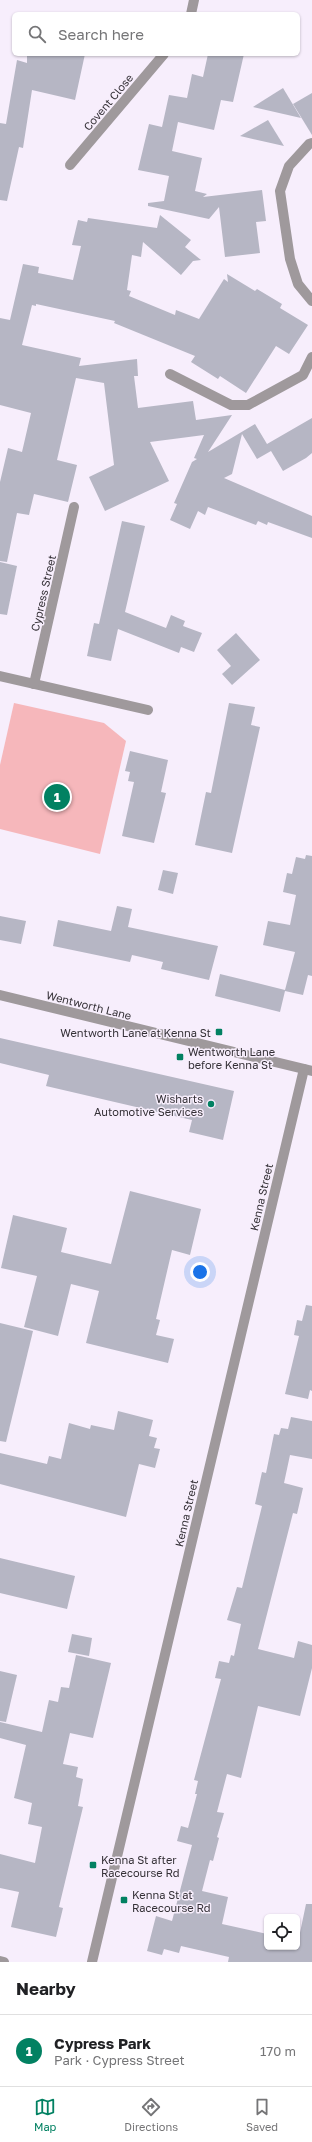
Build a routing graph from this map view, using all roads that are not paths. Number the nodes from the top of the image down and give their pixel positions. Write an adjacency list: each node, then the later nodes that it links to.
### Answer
1 (194, 0): 2 (street)
2 (191, 12)
3 (162, 56): 5 (street, Covent Close)
4 (312, 143): 6 (street)
5 (70, 165)
6 (312, 301)
7 (312, 357): 8 (street)
8 (170, 374)
9 (74, 507): 11 (street, Cypress Street)
10 (0, 676): 11 (street)
11 (34, 684): 12 (street)
12 (148, 710)
13 (0, 995): 14 (street, Wentworth Lane)
14 (308, 1070): 17 (street, Kenna Street)
15 (0, 1961): 16 (street)
16 (4, 1962)
17 (92, 1962)

